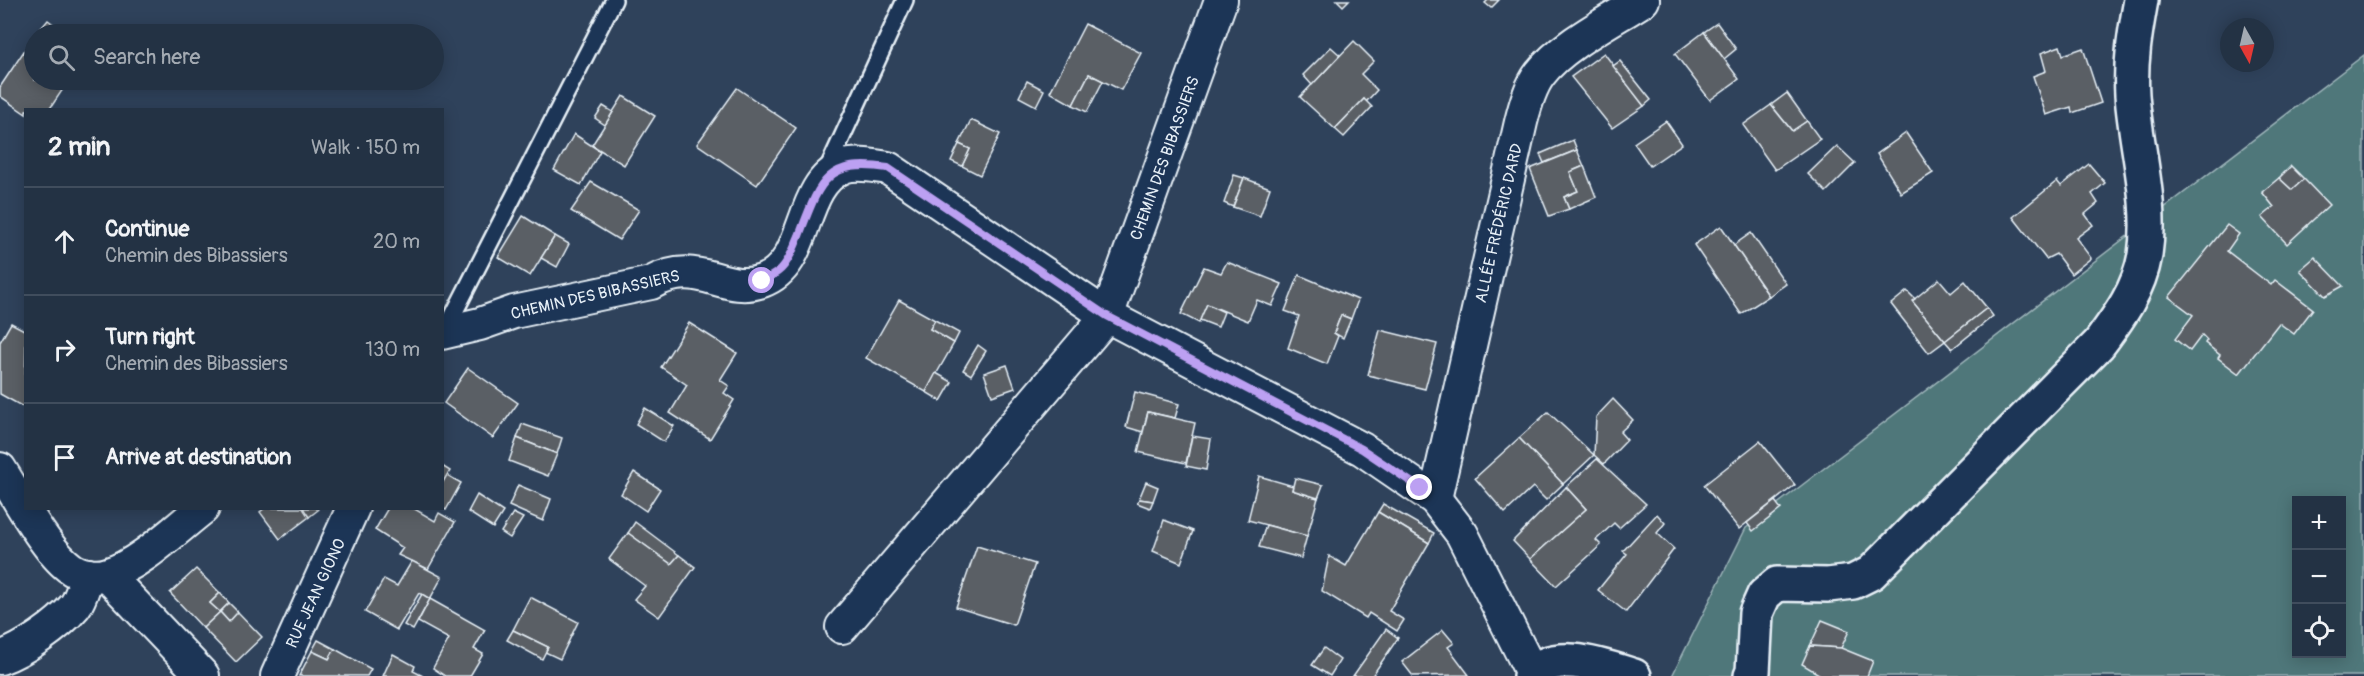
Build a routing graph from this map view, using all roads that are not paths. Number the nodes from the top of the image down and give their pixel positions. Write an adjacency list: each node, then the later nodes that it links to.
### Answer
1 (614, 0): 8 (lane)
2 (905, 0): 6 (lane)
3 (1221, 0): 7 (street, CHEMIN DES BIBASSIERS)
4 (1643, 0): 11 (street, ALLÉE FRÉDÉRIC DARD)
5 (2141, 0): 23 (main road)
6 (814, 198): 7 (street, CHEMIN DES BIBASSIERS); 9 (street, CHEMIN DES BIBASSIERS)
7 (1107, 316): 11 (street, CHEMIN DES BIBASSIERS); 17 (street, CHEMIN DES BIBASSIERS)
8 (444, 331)
9 (444, 333)
10 (0, 469): 12 (street)
11 (1436, 499): 19 (street, CHEMIN DES BIBASSIERS)
12 (24, 506)
13 (26, 510): 16 (street)
14 (200, 510): 16 (street)
15 (352, 510): 21 (street, RUE JEAN GIONO)
16 (98, 575): 18 (street); 20 (street)
17 (842, 627)
18 (0, 658)
19 (1531, 675): 22 (main road)
20 (202, 676)
21 (277, 676)
22 (1634, 676)
23 (1751, 676)

